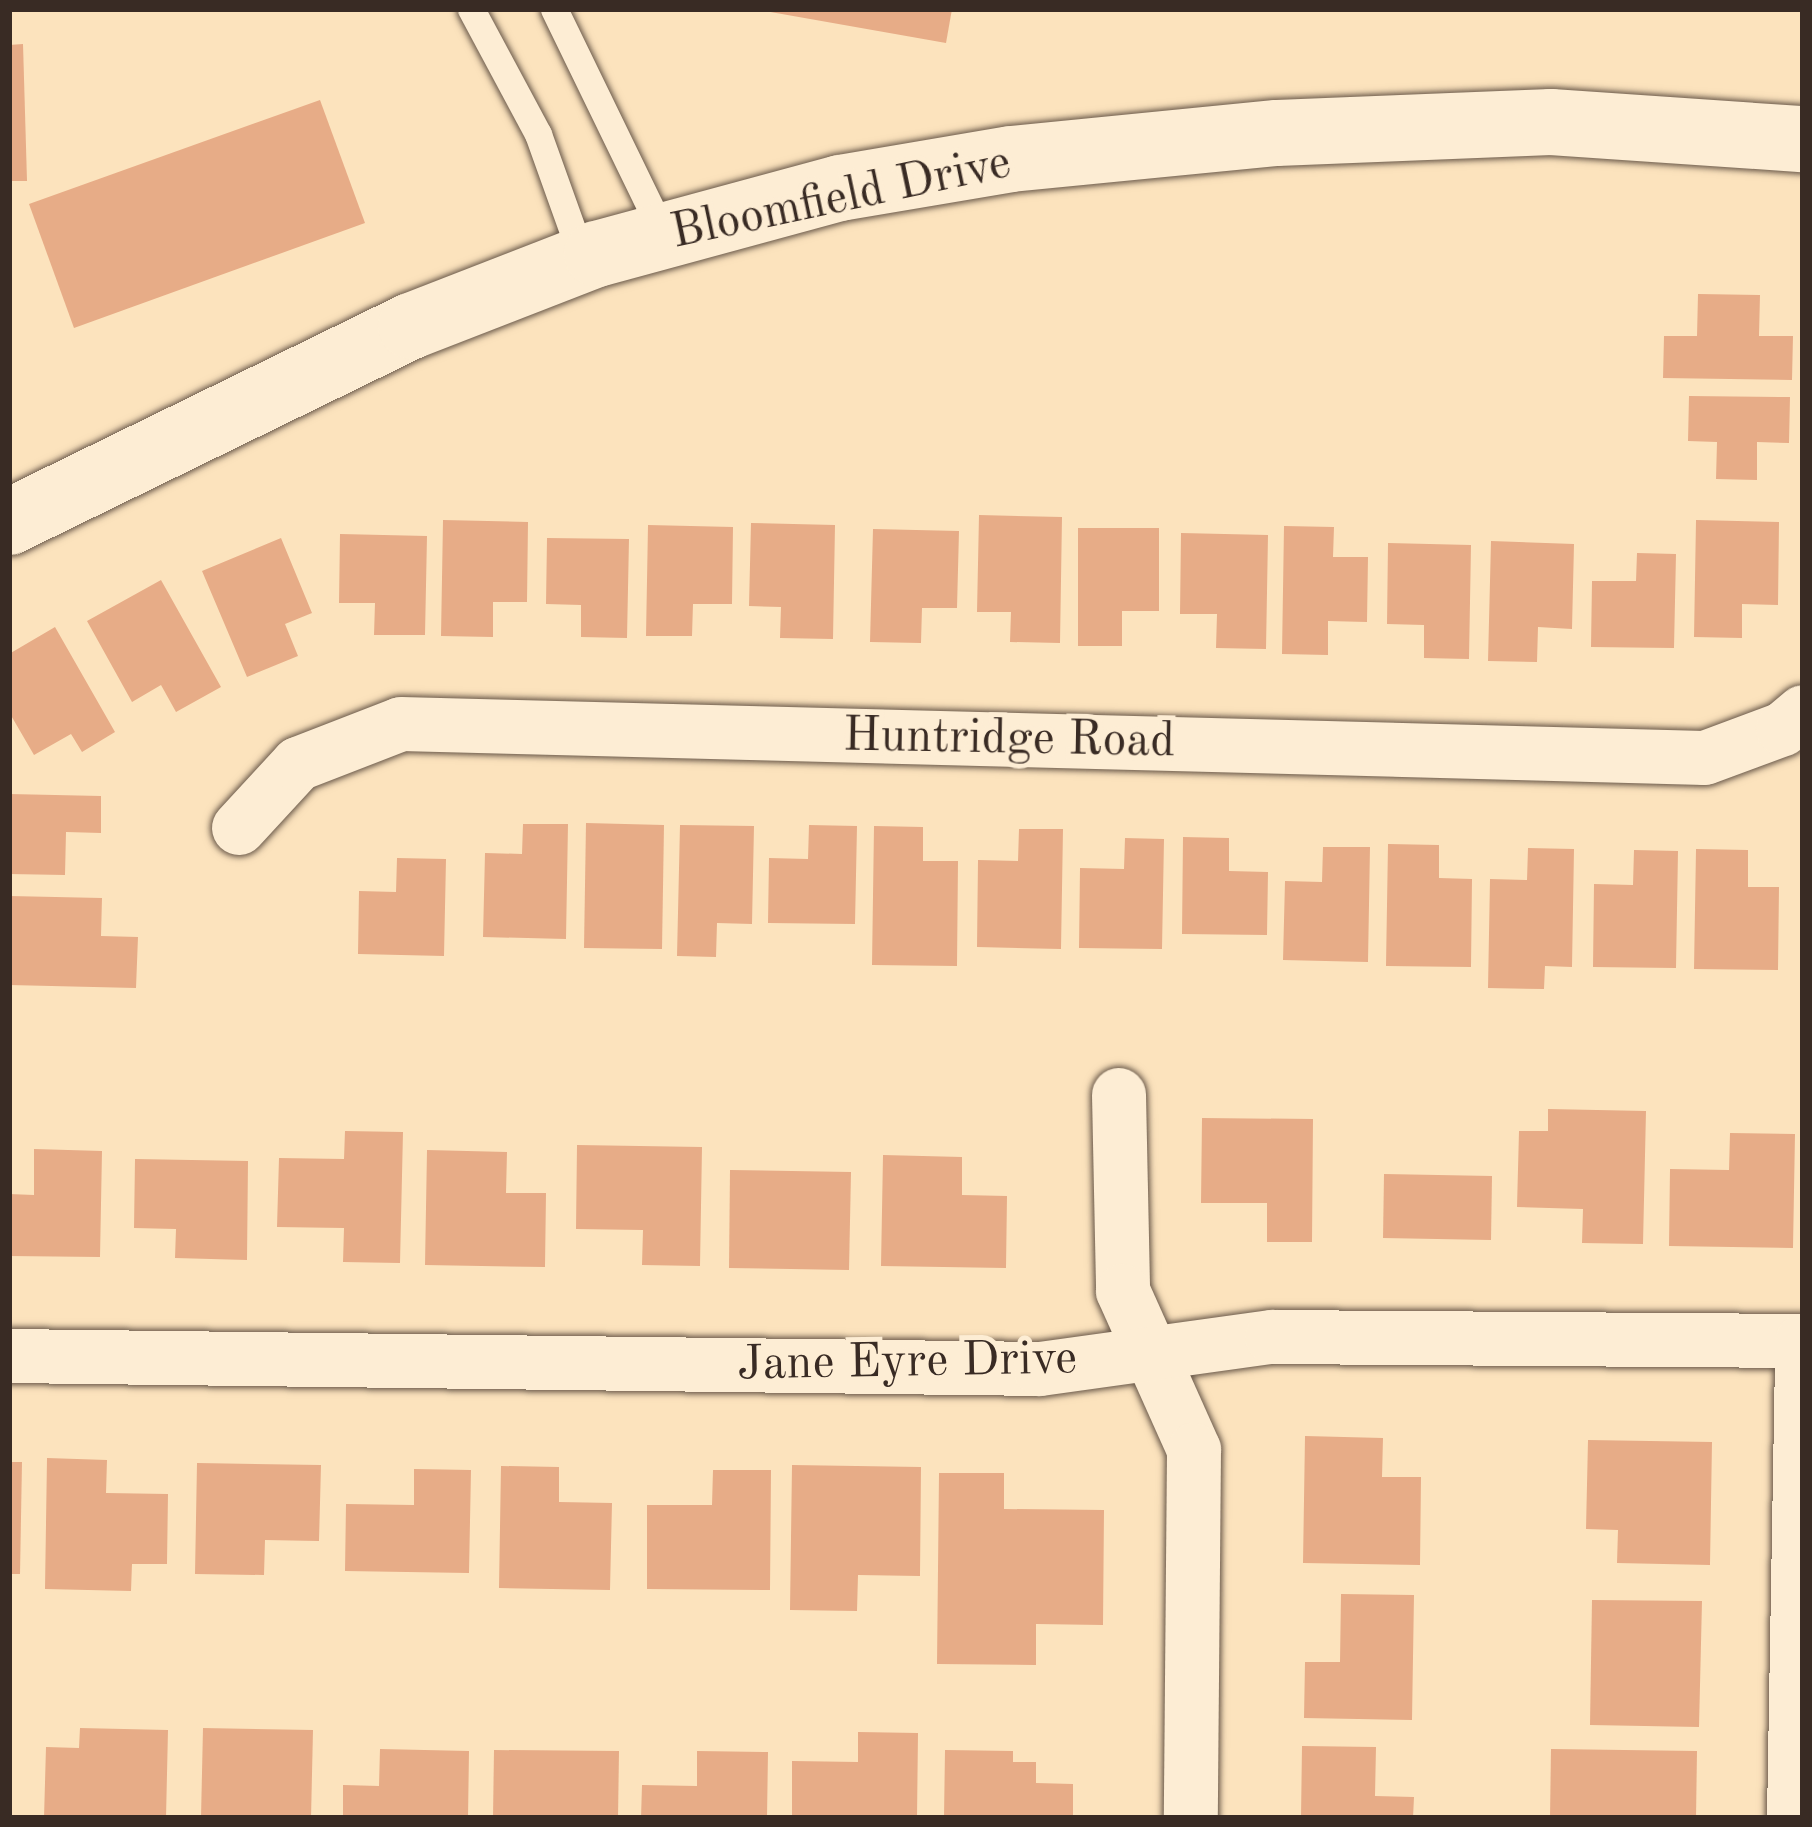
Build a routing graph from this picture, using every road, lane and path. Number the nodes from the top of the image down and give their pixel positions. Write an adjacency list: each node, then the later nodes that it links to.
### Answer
1 (471, 9): 5 (lane)
2 (554, 9): 4 (lane)
3 (1803, 139): 4 (street, Bloomfield Drive)
4 (664, 236): 5 (street, Bloomfield Drive)
5 (583, 260): 6 (street, Bloomfield Drive)
6 (9, 522)
7 (1803, 712): 8 (street, Huntridge Road)
8 (239, 828)
9 (1119, 1095): 11 (street)
10 (1803, 1341): 11 (street, Jane Eyre Drive); 14 (street)
11 (1151, 1354): 12 (street, Jane Eyre Drive); 13 (street)
12 (9, 1356)
13 (1191, 1818)
14 (1793, 1818)

